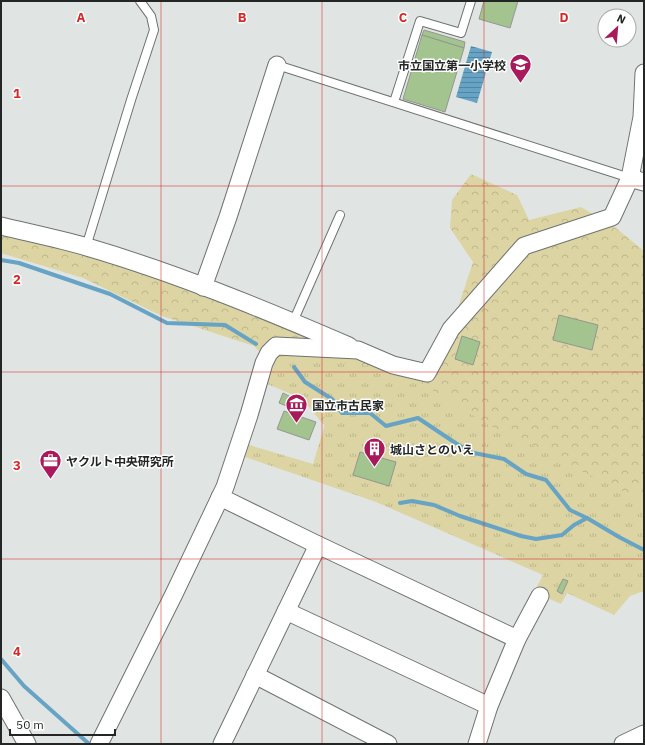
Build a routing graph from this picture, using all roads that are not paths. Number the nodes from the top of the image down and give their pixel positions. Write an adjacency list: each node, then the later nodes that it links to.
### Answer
1 (140, 1): 9 (lane)
2 (471, 1): 5 (lane)
3 (277, 65): 5 (lane); 10 (street)
4 (644, 73): 6 (street)
5 (394, 102): 6 (lane)
6 (637, 180): 12 (street)
7 (340, 214): 11 (lane)
8 (1, 226): 9 (street)
9 (86, 247): 10 (street)
10 (204, 287): 11 (street)
11 (293, 322): 12 (street)
12 (358, 350): 13 (street)
13 (220, 497): 14 (street); 23 (street)
14 (318, 545): 16 (street); 17 (street)
15 (540, 596): 17 (street)
16 (286, 611): 18 (street); 20 (street)
17 (517, 639): 20 (street)
18 (255, 675): 24 (street); 25 (street)
19 (1, 698): 22 (street)
20 (489, 706): 26 (street)
21 (644, 734): 27 (street)
22 (27, 744)
23 (99, 744)
24 (222, 744)
25 (388, 744)
26 (477, 744)
27 (623, 744)

